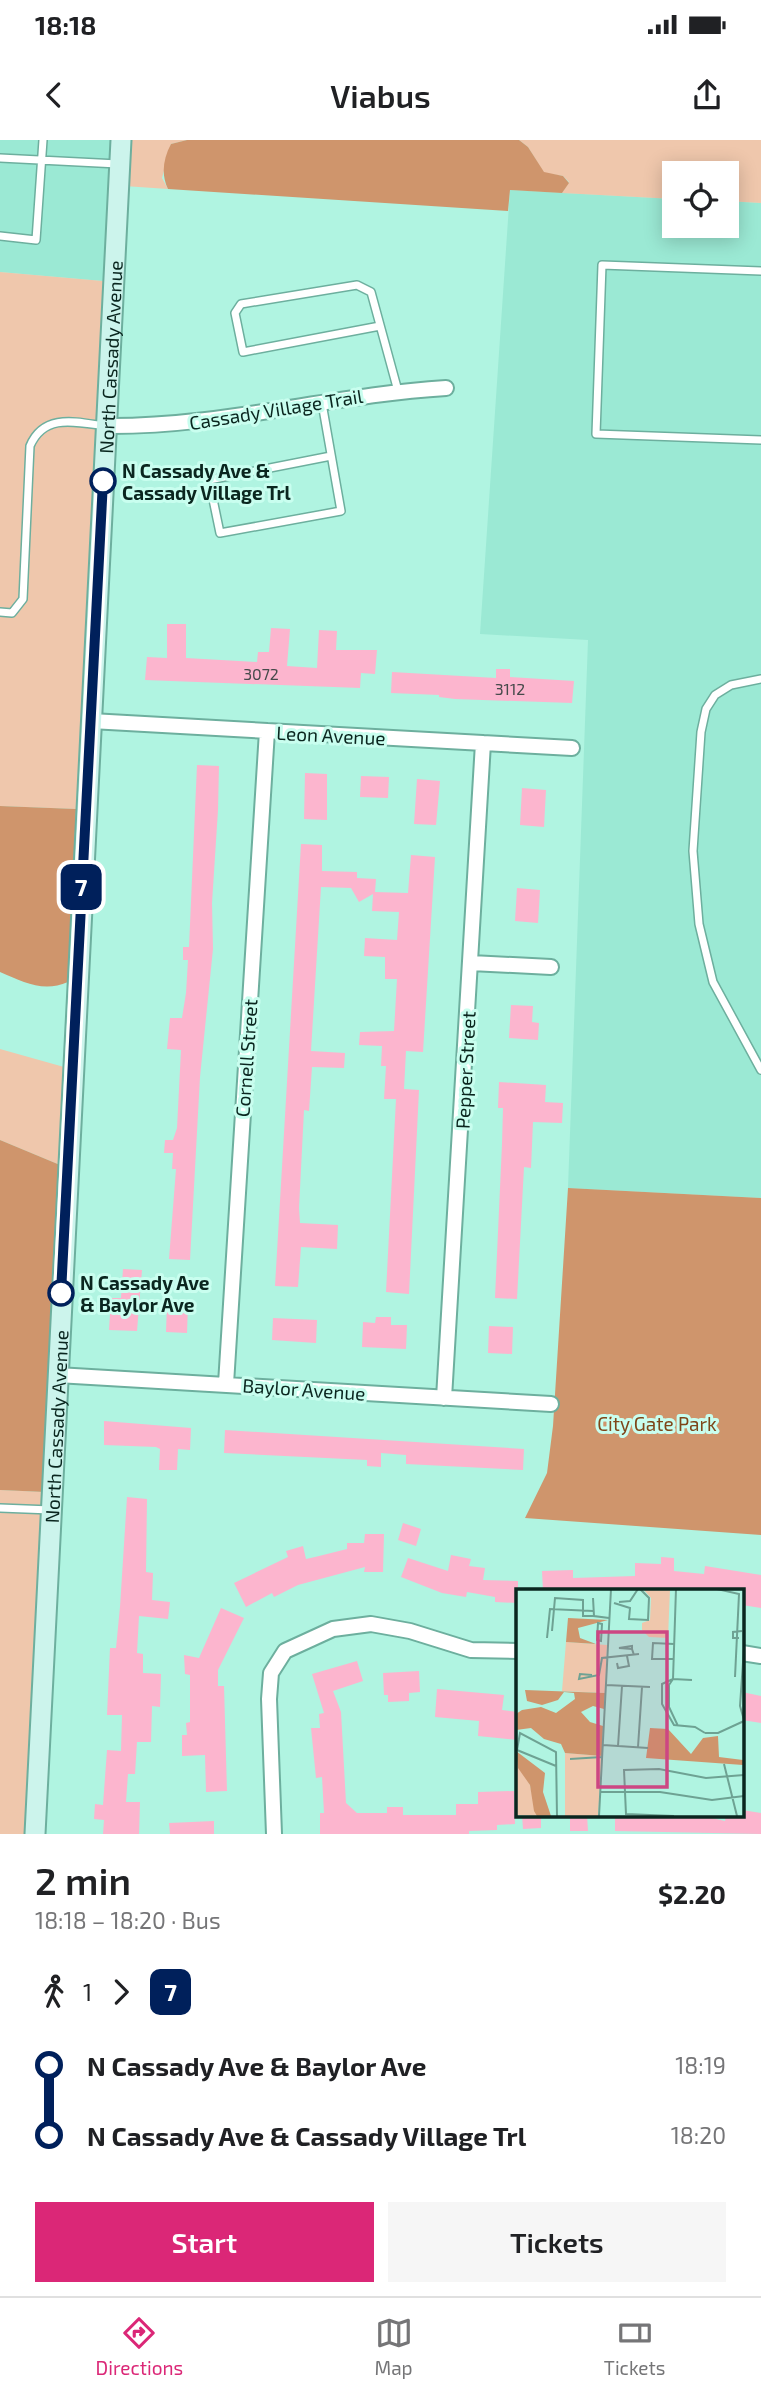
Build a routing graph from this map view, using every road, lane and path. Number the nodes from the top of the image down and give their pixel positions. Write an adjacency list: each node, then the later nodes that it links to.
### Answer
1 (43, 140): 4 (lane)
2 (121, 140): 5 (main road, North Cassady Avenue)
3 (0, 158): 4 (lane)
4 (41, 161): 5 (lane); 6 (lane)
5 (119, 164): 12 (main road, North Cassady Avenue)
6 (0, 236)
7 (761, 271): 13 (lane)
8 (380, 326): 8 (lane); 10 (lane)
9 (446, 388): 10 (street, Cassady Village Trail)
10 (398, 391): 11 (street, Cassady Village Trail)
11 (322, 403): 12 (street, Cassady Village Trail); 14 (lane)
12 (106, 426): 15 (lane); 17 (main road, North Cassady Avenue)
13 (761, 440)
14 (331, 456): 14 (lane)
15 (0, 612)
16 (761, 678): 23 (lane)
17 (91, 721): 18 (street, Leon Avenue); 24 (main road, North Cassady Avenue)
18 (267, 732): 19 (street, Leon Avenue); 25 (street, Cornell Street)
19 (483, 743): 20 (street, Leon Avenue); 21 (street, Pepper Street)
20 (572, 748)
21 (471, 963): 22 (street); 26 (street, Pepper Street)
22 (551, 967)
23 (761, 1070)
24 (57, 1375): 25 (street, Baylor Avenue); 29 (main road, North Cassady Avenue)
25 (226, 1384): 26 (street, Baylor Avenue)
26 (444, 1398): 27 (street, Baylor Avenue)
27 (551, 1405)
28 (0, 1508): 29 (lane)
29 (51, 1510): 31 (main road, North Cassady Avenue)
30 (516, 1651): 32 (street)
31 (35, 1834)
32 (274, 1834)

